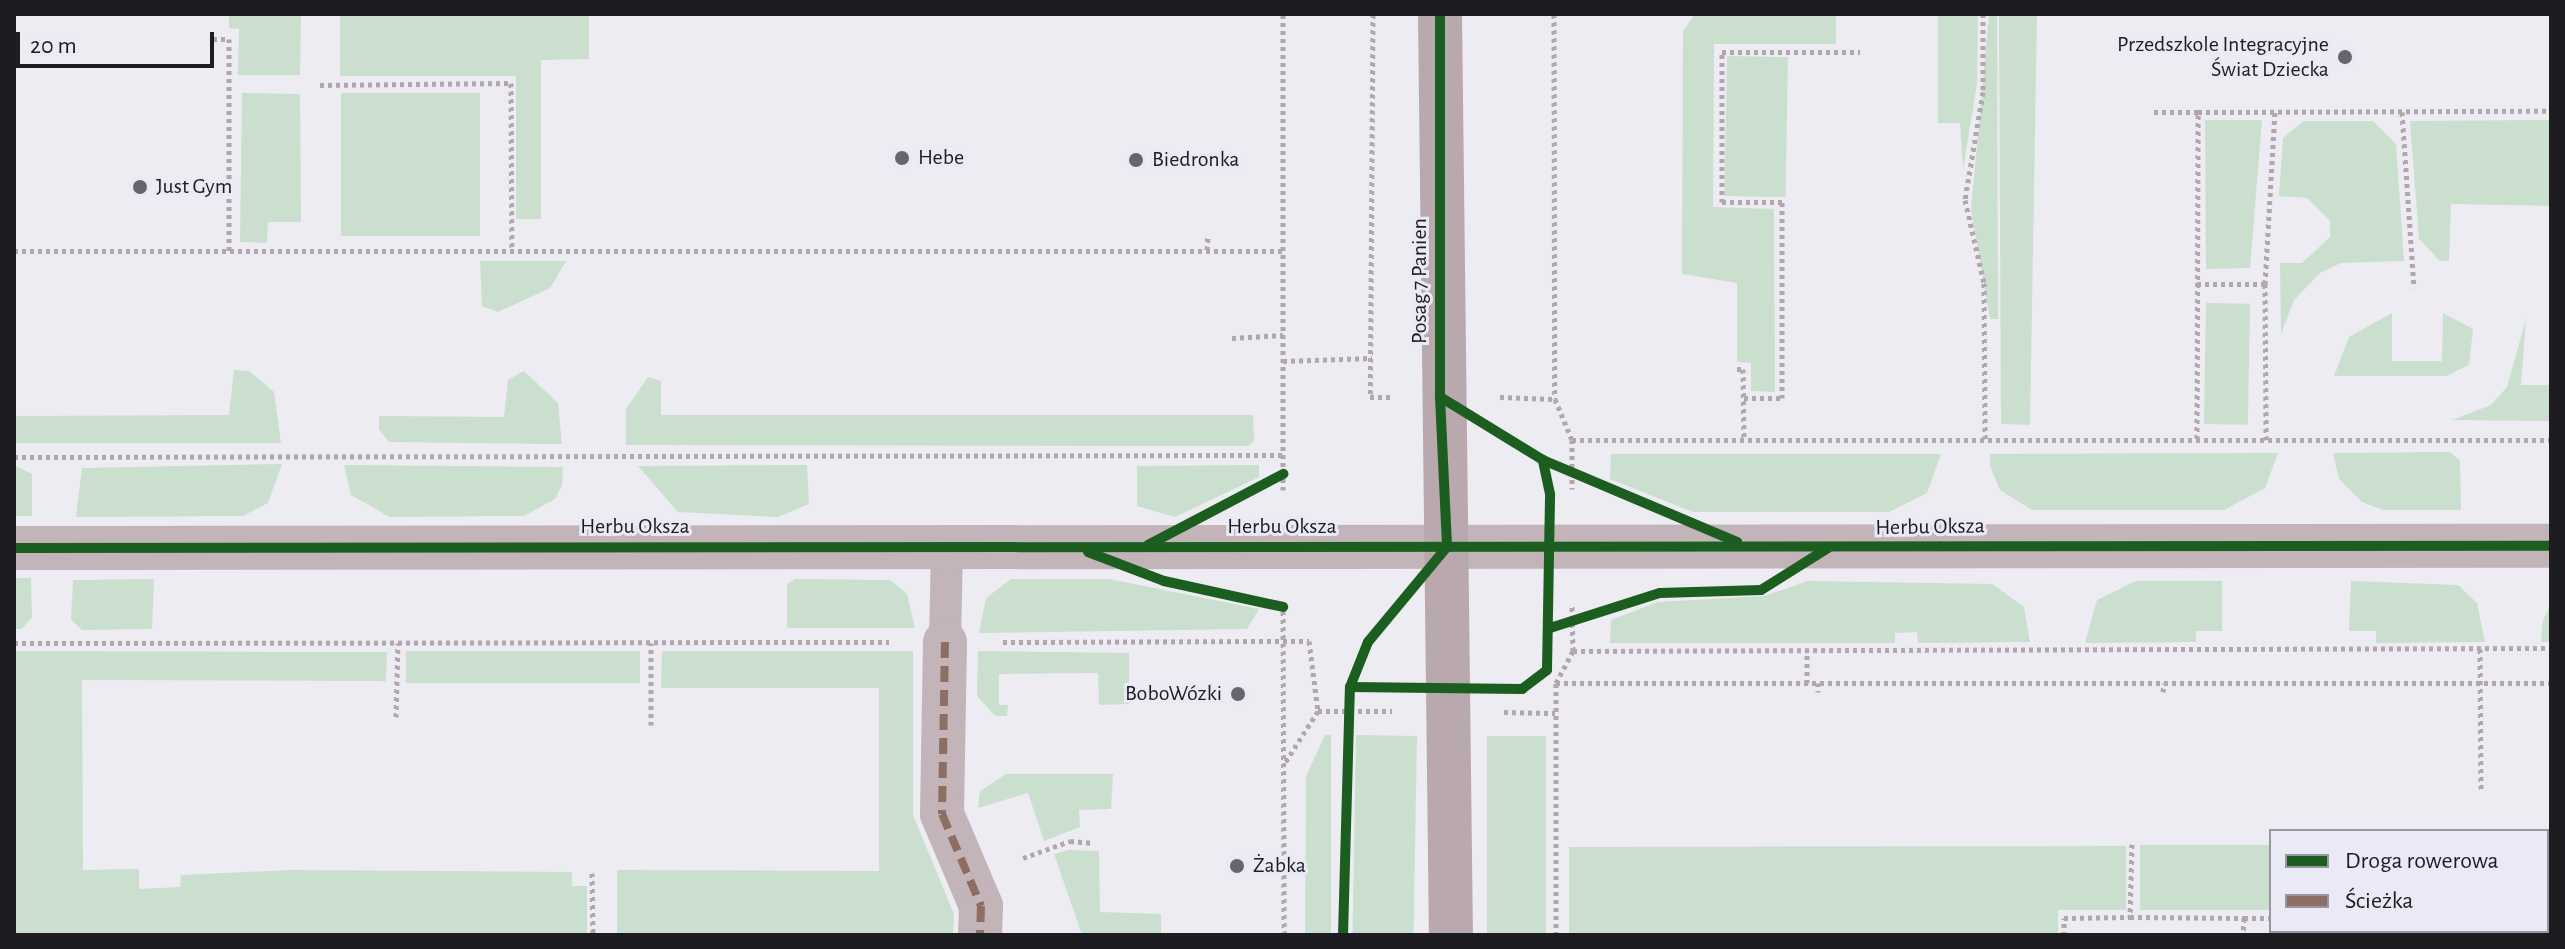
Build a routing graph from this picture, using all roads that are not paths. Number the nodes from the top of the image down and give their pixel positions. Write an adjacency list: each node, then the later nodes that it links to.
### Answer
1 (1440, 14): 4 (street, Posag 7 Panien)
2 (2551, 546): 4 (street, Herbu Oksza)
3 (947, 547): 4 (street, Herbu Oksza); 5 (street, Herbu Oksza); 6 (lane)
4 (1447, 547): 8 (street, Posag 7 Panien)
5 (14, 548)
6 (945, 642): 7 (street)
7 (980, 935)
8 (1451, 935)

